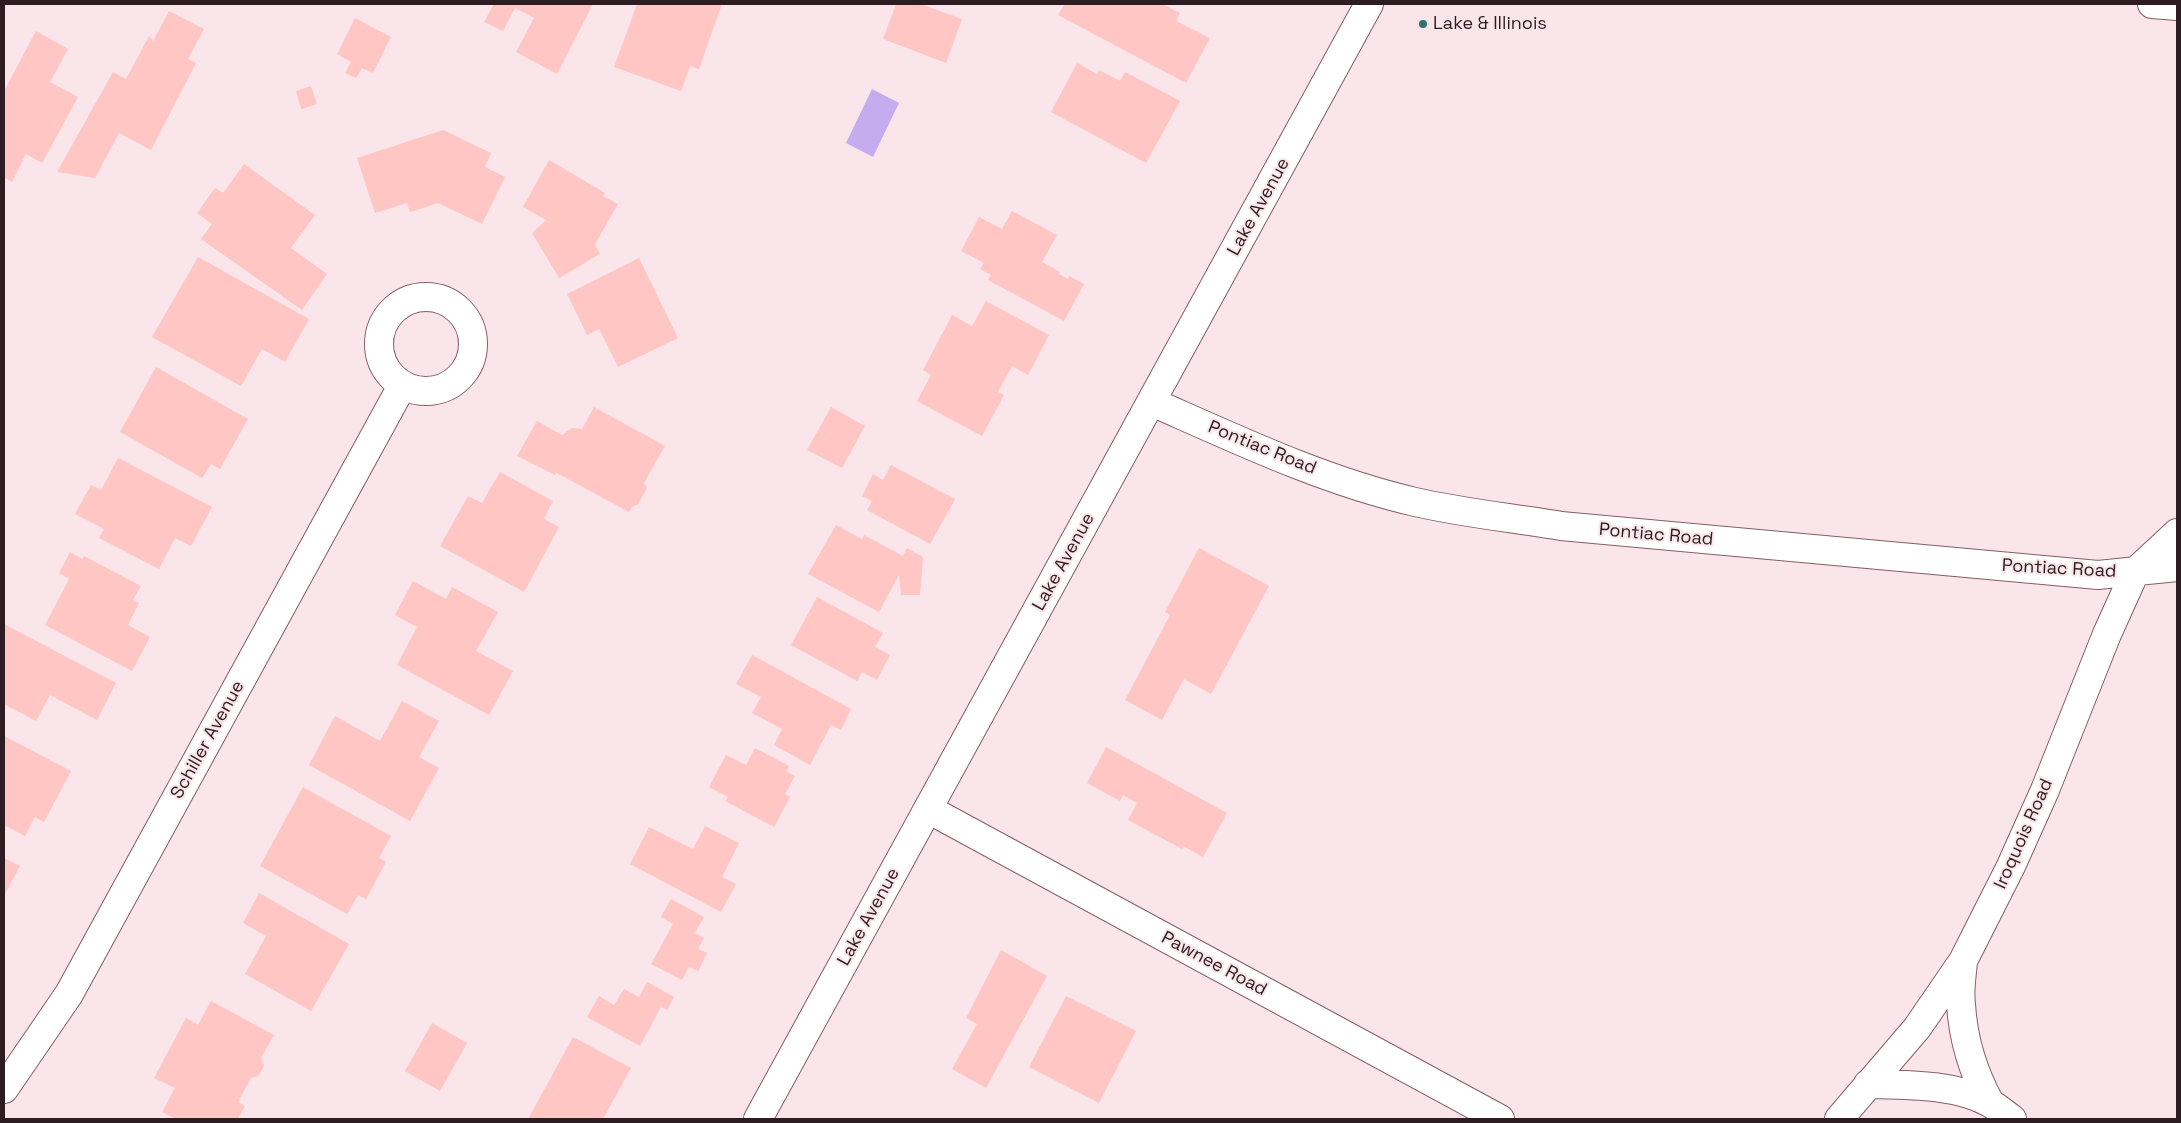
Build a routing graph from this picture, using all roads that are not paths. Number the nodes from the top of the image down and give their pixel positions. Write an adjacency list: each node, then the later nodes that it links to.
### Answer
1 (1369, 4): 5 (street, Lake Avenue)
2 (2152, 4): 3 (street)
3 (2177, 6)
4 (402, 386): 12 (street, Schiller Avenue)
5 (1152, 402): 8 (street, Pontiac Road); 9 (street, Lake Avenue)
6 (2177, 534): 8 (street, Iroquois Road)
7 (2177, 566): 8 (street, Pontiac Road)
8 (2135, 572): 10 (street, Iroquois Road)
9 (928, 809): 14 (street, Lake Avenue); 15 (street, Pawnee Road)
10 (1963, 961): 11 (street, Iroquois Road); 13 (street)
11 (1868, 1084): 13 (street); 16 (street, Iroquois Road)
12 (4, 1089)
13 (1990, 1103): 17 (street)
14 (758, 1119)
15 (1500, 1119)
16 (1839, 1119)
17 (2012, 1119)

